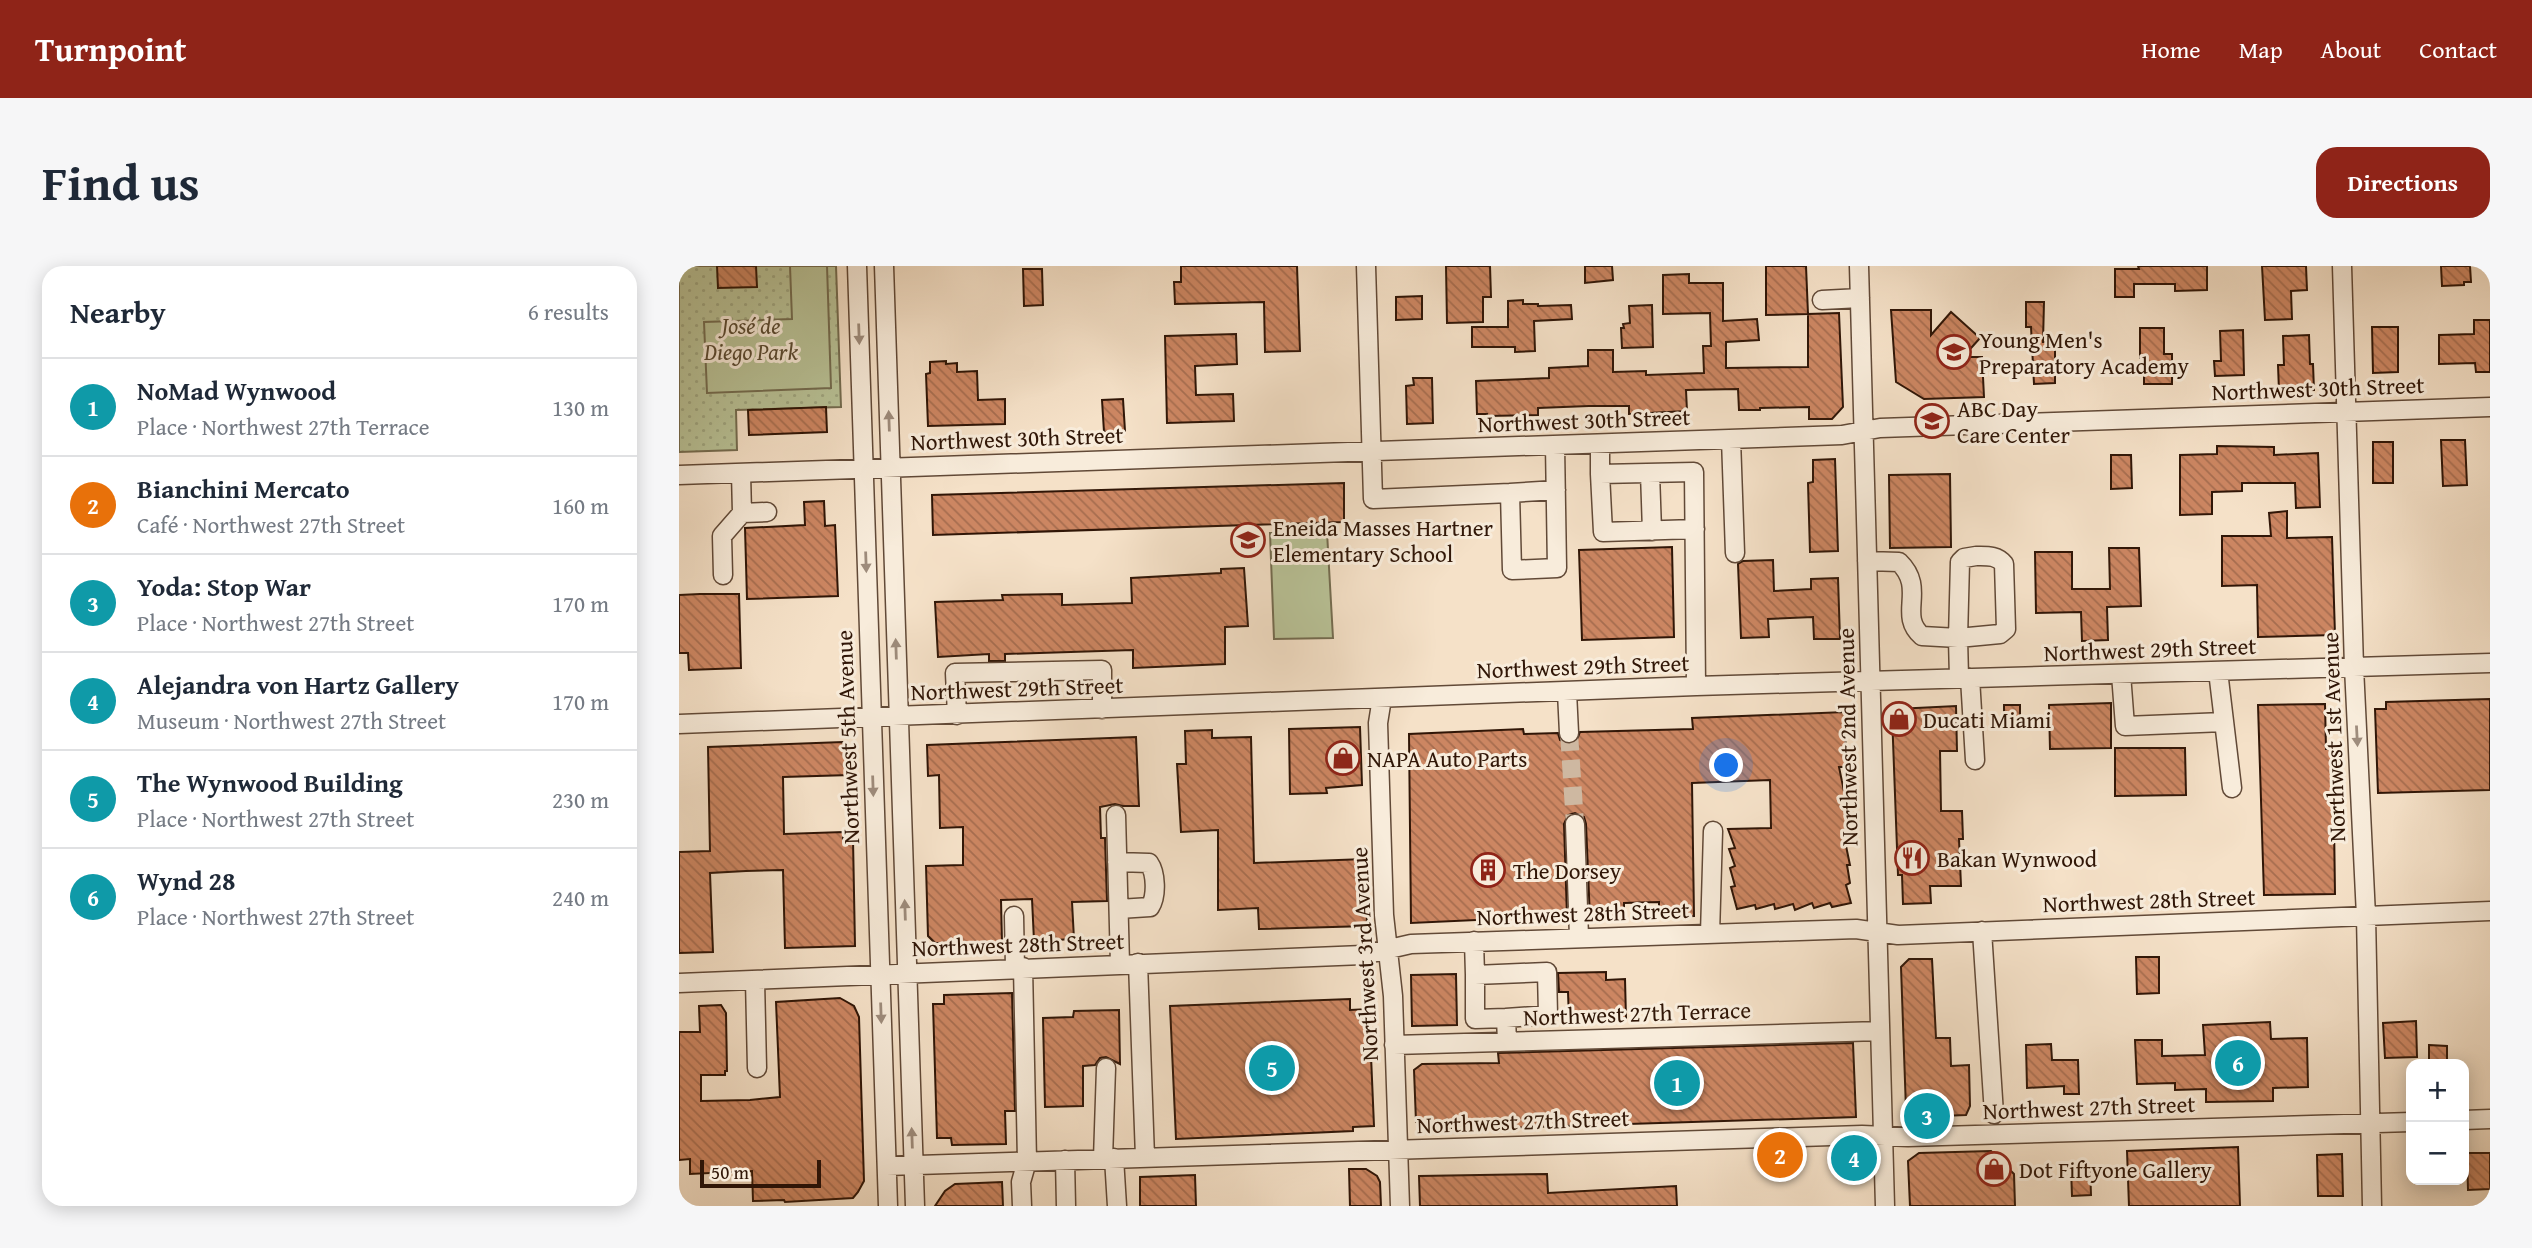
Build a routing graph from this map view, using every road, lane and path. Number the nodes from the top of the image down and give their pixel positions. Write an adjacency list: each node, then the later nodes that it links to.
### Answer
1 (857, 266): 15 (street, Northwest 5th Avenue, one-way to 15)
2 (884, 266): 16 (street, one-way to 2)
3 (1366, 266): 14 (street)
4 (1859, 266): 6 (street, Northwest 2nd Avenue)
5 (2342, 266): 9 (street, Northwest 1st Avenue)
6 (1860, 298): 7 (street); 10 (street, Northwest 2nd Avenue)
7 (1822, 300)
8 (2490, 407): 9 (street, Northwest 30th Street)
9 (2346, 411): 10 (street, Northwest 30th Street); 32 (street, Northwest 1st Avenue)
10 (1864, 432): 11 (street, Northwest 30th Street); 28 (street, Northwest 2nd Avenue)
11 (1731, 439): 12 (street, Northwest 30th Street); 27 (street)
12 (1600, 444): 13 (street, Northwest 30th Street); 19 (street)
13 (1555, 445): 14 (street, Northwest 30th Street); 21 (street)
14 (1373, 452): 16 (street, Northwest 30th Street); 22 (street)
15 (863, 467): 16 (street, Northwest 30th Street); 17 (street, Northwest 30th Street); 43 (street, Northwest 5th Avenue, one-way to 43)
16 (891, 467): 42 (street, one-way to 16)
17 (741, 473): 20 (street, Northwest 30th Street); 24 (street)
18 (1650, 473): 19 (street); 25 (street); 26 (street)
19 (1600, 474): 26 (street)
20 (679, 475)
21 (1556, 490): 22 (street); 22 (street)
22 (1510, 493)
23 (767, 512): 24 (street)
24 (742, 513): 29 (street)
25 (1695, 529): 26 (street); 37 (street)
26 (1652, 530)
27 (1735, 553)
28 (1867, 561): 30 (street); 36 (street, Northwest 2nd Avenue)
29 (723, 575)
30 (1958, 638): 30 (street); 35 (street)
31 (2490, 663): 32 (street, Northwest 29th Street)
32 (2354, 667): 33 (street, Northwest 29th Street); 56 (street, Northwest 1st Avenue, one-way to 56)
33 (2218, 671): 34 (street, Northwest 29th Street); 44 (street)
34 (2122, 674): 35 (street, Northwest 29th Street); 44 (street)
35 (1965, 678): 36 (street, Northwest 29th Street); 47 (street)
36 (1871, 681): 37 (street, Northwest 29th Street); 58 (street, Northwest 2nd Avenue)
37 (1696, 686): 38 (street, Northwest 29th Street)
38 (1567, 692): 39 (street, Northwest 29th Street); 46 (street)
39 (1382, 698): 40 (street, Northwest 29th Street); 62 (street, Northwest 3rd Avenue)
40 (1102, 709): 41 (street, Northwest 29th Street); 41 (street)
41 (957, 715): 42 (street, Northwest 29th Street)
42 (899, 717): 43 (street, Northwest 29th Street); 65 (street, one-way to 42)
43 (871, 718): 45 (street, Northwest 29th Street); 66 (street, Northwest 5th Avenue, one-way to 66)
44 (2224, 722): 48 (street)
45 (679, 724)
46 (1569, 733)
47 (1975, 760)
48 (2231, 788)
49 (1116, 815): 52 (street)
50 (1575, 824): 60 (street)
51 (1713, 831): 59 (street)
52 (1117, 862): 53 (street); 53 (street)
53 (1118, 909): 63 (street)
54 (2490, 911): 56 (street, Northwest 28th Street)
55 (1014, 916): 64 (street)
56 (2366, 916): 57 (street, Northwest 28th Street); 80 (street, Northwest 1st Avenue)
57 (1982, 931): 58 (street, Northwest 28th Street); 76 (street)
58 (1876, 932): 59 (street, Northwest 28th Street); 71 (street, Northwest 2nd Avenue)
59 (1710, 934): 60 (street, Northwest 28th Street)
60 (1579, 937): 61 (street, Northwest 28th Street)
61 (1474, 941): 62 (street, Northwest 28th Street); 67 (street)
62 (1388, 950): 63 (street, Northwest 28th Street); 73 (street, Northwest 3rd Avenue)
63 (1129, 964): 64 (street, Northwest 28th Street); 83 (street)
64 (1019, 967): 65 (street, Northwest 28th Street); 86 (street)
65 (907, 973): 66 (street, Northwest 28th Street); 87 (street, one-way to 65)
66 (880, 975): 68 (street, Northwest 28th Street); 88 (street, Northwest 5th Avenue, one-way to 88)
67 (1475, 975): 70 (street); 70 (street)
68 (755, 980): 69 (street, Northwest 28th Street); 74 (street)
69 (679, 983)
70 (1506, 1018): 72 (street)
71 (1880, 1031): 72 (street, Northwest 27th Terrace); 81 (street, Northwest 2nd Avenue)
72 (1507, 1042): 73 (street, Northwest 27th Terrace)
73 (1394, 1045): 82 (street, Northwest 3rd Avenue)
74 (757, 1068)
75 (1106, 1068): 84 (street)
76 (1994, 1114)
77 (2490, 1119): 78 (street)
78 (2469, 1120)
79 (2406, 1122): 80 (street, Northwest 27th Street)
80 (2371, 1123): 81 (street, Northwest 27th Street); 96 (street, Northwest 1st Avenue)
81 (1883, 1136): 82 (street, Northwest 27th Street); 95 (street, Northwest 2nd Avenue)
82 (1398, 1149): 83 (street, Northwest 27th Street); 94 (street, Northwest 3rd Avenue)
83 (1145, 1157): 84 (street, Northwest 27th Street)
84 (1109, 1159): 85 (street, Northwest 27th Street); 93 (street)
85 (1065, 1160): 86 (street, Northwest 27th Street); 92 (street)
86 (1027, 1161): 87 (street, Northwest 27th Street); 91 (street)
87 (913, 1165): 88 (street, Northwest 27th Street); 90 (street)
88 (887, 1166): 89 (street, Northwest 5th Avenue)
89 (888, 1206)
90 (915, 1206)
91 (1022, 1206)
92 (1066, 1206)
93 (1117, 1206)
94 (1400, 1206)
95 (1885, 1206)
96 (2372, 1206)

